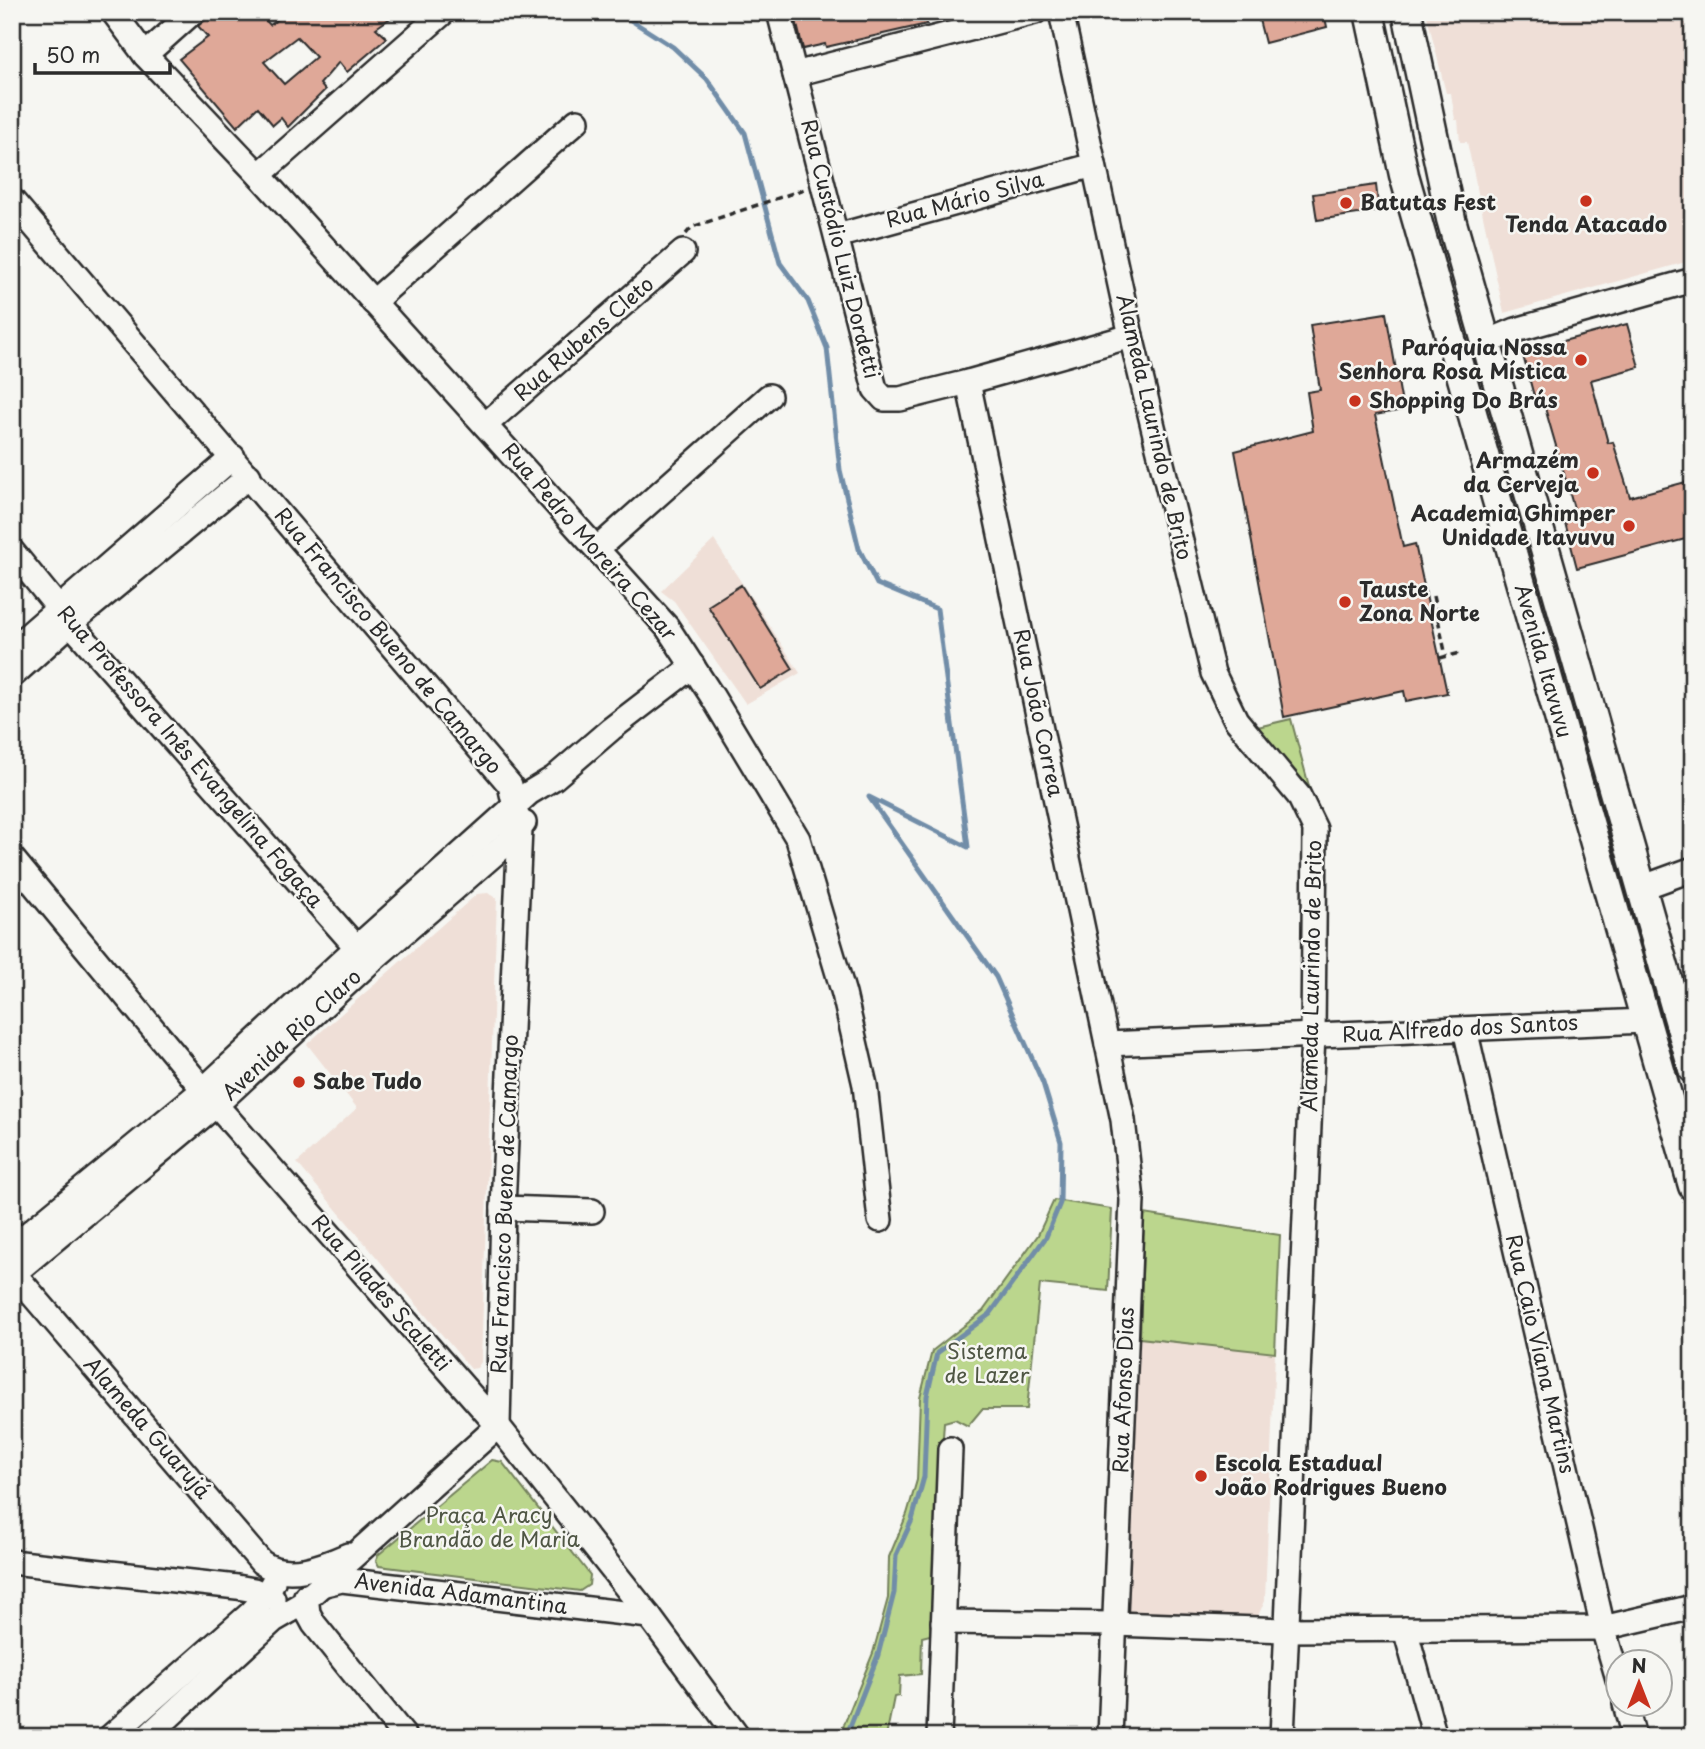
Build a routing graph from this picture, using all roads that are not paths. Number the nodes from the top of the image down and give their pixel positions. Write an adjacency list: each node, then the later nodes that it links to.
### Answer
1 (113, 12): 9 (street, Rua Pedro Moreira Cezar)
2 (193, 12): 9 (street)
3 (444, 12): 13 (street)
4 (779, 12): 10 (street, Rua Custódio Luiz Dordetti)
5 (1035, 12): 10 (street)
6 (1061, 12): 12 (street, Alameda Laurindo de Brito)
7 (1369, 12): 21 (main road, Avenida Itavuvu)
8 (1407, 12): 20 (main road, Avenida Itavuvu)
9 (145, 55): 13 (street, Rua Pedro Moreira Cezar)
10 (795, 74): 15 (street, Rua Custódio Luiz Dordetti)
11 (577, 121): 18 (street)
12 (1094, 165): 15 (street, Rua Mário Silva); 19 (street, Alameda Laurindo de Brito)
13 (258, 175): 18 (street, Rua Pedro Moreira Cezar)
14 (12, 200): 25 (street, Rua Francisco Bueno de Camargo)
15 (837, 236): 22 (street, Rua Custódio Luiz Dordetti)
16 (683, 252): 24 (street, Rua Rubens Cleto)
17 (1693, 280): 20 (street)
18 (373, 302): 24 (street, Rua Pedro Moreira Cezar)
19 (1131, 336): 22 (street, Rua Custódio Luiz Dordetti); 44 (street, Alameda Laurindo de Brito)
20 (1487, 342): 21 (main road); 39 (main road, Avenida Itavuvu)
21 (1463, 379): 42 (main road, Avenida Itavuvu)
22 (968, 382): 45 (street, Rua João Correa)
23 (769, 396): 27 (street)
24 (485, 425): 27 (street, Rua Pedro Moreira Cezar)
25 (233, 457): 26 (street, Rua Francisco Bueno de Camargo); 29 (street)
26 (249, 476): 29 (street); 34 (street, Rua Francisco Bueno de Camargo)
27 (597, 549): 31 (street, Rua Pedro Moreira Cezar)
28 (12, 551): 29 (street, Rua Professora Inês Evangelina Fogaça)
29 (65, 615): 30 (street); 32 (street); 41 (street, Rua Professora Inês Evangelina Fogaça)
30 (12, 649)
31 (693, 666): 33 (street, Avenida Rio Claro); 51 (street, Rua Pedro Moreira Cezar)
32 (12, 676)
33 (554, 778): 34 (street, Avenida Rio Claro); 35 (street, Avenida Rio Claro)
34 (516, 804): 35 (street, Rua Francisco Bueno de Camargo); 41 (street, Avenida Rio Claro)
35 (520, 829): 38 (street, Avenida Rio Claro); 40 (street, Rua Francisco Bueno de Camargo)
36 (12, 858): 47 (street, Rua Pilades Scaletti)
37 (1693, 869): 39 (street)
38 (466, 880): 40 (street); 41 (street, Avenida Rio Claro)
39 (1641, 888): 46 (main road, Avenida Itavuvu)
40 (517, 889): 49 (street, Rua Francisco Bueno de Camargo)
41 (363, 955): 47 (street, Avenida Rio Claro)
42 (1645, 1021): 43 (street, Rua Alfredo dos Santos); 48 (main road, Avenida Itavuvu)
43 (1465, 1029): 44 (street, Rua Alfredo dos Santos); 69 (street, Rua Caio Viana Martins)
44 (1313, 1035): 45 (street, Rua Alfredo dos Santos); 70 (street, Alameda Laurindo de Brito)
45 (1107, 1044): 67 (street, Rua Afonso Dias)
46 (1693, 1069)
47 (209, 1097): 52 (street, Avenida Rio Claro); 53 (street, Avenida Rio Claro); 55 (street, Rua Pilades Scaletti)
48 (1693, 1186)
49 (503, 1208): 50 (street); 54 (street, Rua Francisco Bueno de Camargo)
50 (592, 1211)
51 (880, 1220)
52 (12, 1247)
53 (13, 1273): 61 (street, Alameda Guarujá)
54 (499, 1360): 55 (street); 56 (street, Rua Francisco Bueno de Camargo)
55 (461, 1384): 56 (street, Rua Pilades Scaletti)
56 (498, 1426): 58 (street); 60 (street, Rua Pilades Scaletti)
57 (950, 1449): 66 (street)
58 (363, 1547): 61 (street); 62 (street)
59 (12, 1562): 61 (street)
60 (621, 1581): 64 (street); 65 (street, Rua Pilades Scaletti)
61 (276, 1587): 62 (street); 62 (street); 73 (street)
62 (307, 1597): 64 (street, Avenida Adamantina); 74 (street); 75 (street)
63 (1693, 1607): 69 (street)
64 (602, 1610): 65 (street, Avenida Adamantina)
65 (649, 1616): 76 (street, Rua Pilades Scaletti)
66 (943, 1622): 67 (street); 77 (street)
67 (1114, 1624): 70 (street); 78 (street, Rua Afonso Dias)
68 (1405, 1629): 69 (street); 70 (street); 80 (street)
69 (1603, 1629): 71 (street, Rua Caio Viana Martins)
70 (1286, 1630): 79 (street, Alameda Laurindo de Brito)
71 (1609, 1648)
72 (1629, 1718): 81 (street)
73 (110, 1737)
74 (146, 1737)
75 (405, 1737)
76 (737, 1737)
77 (939, 1737)
78 (1110, 1737)
79 (1282, 1737)
80 (1435, 1737)
81 (1634, 1737)

